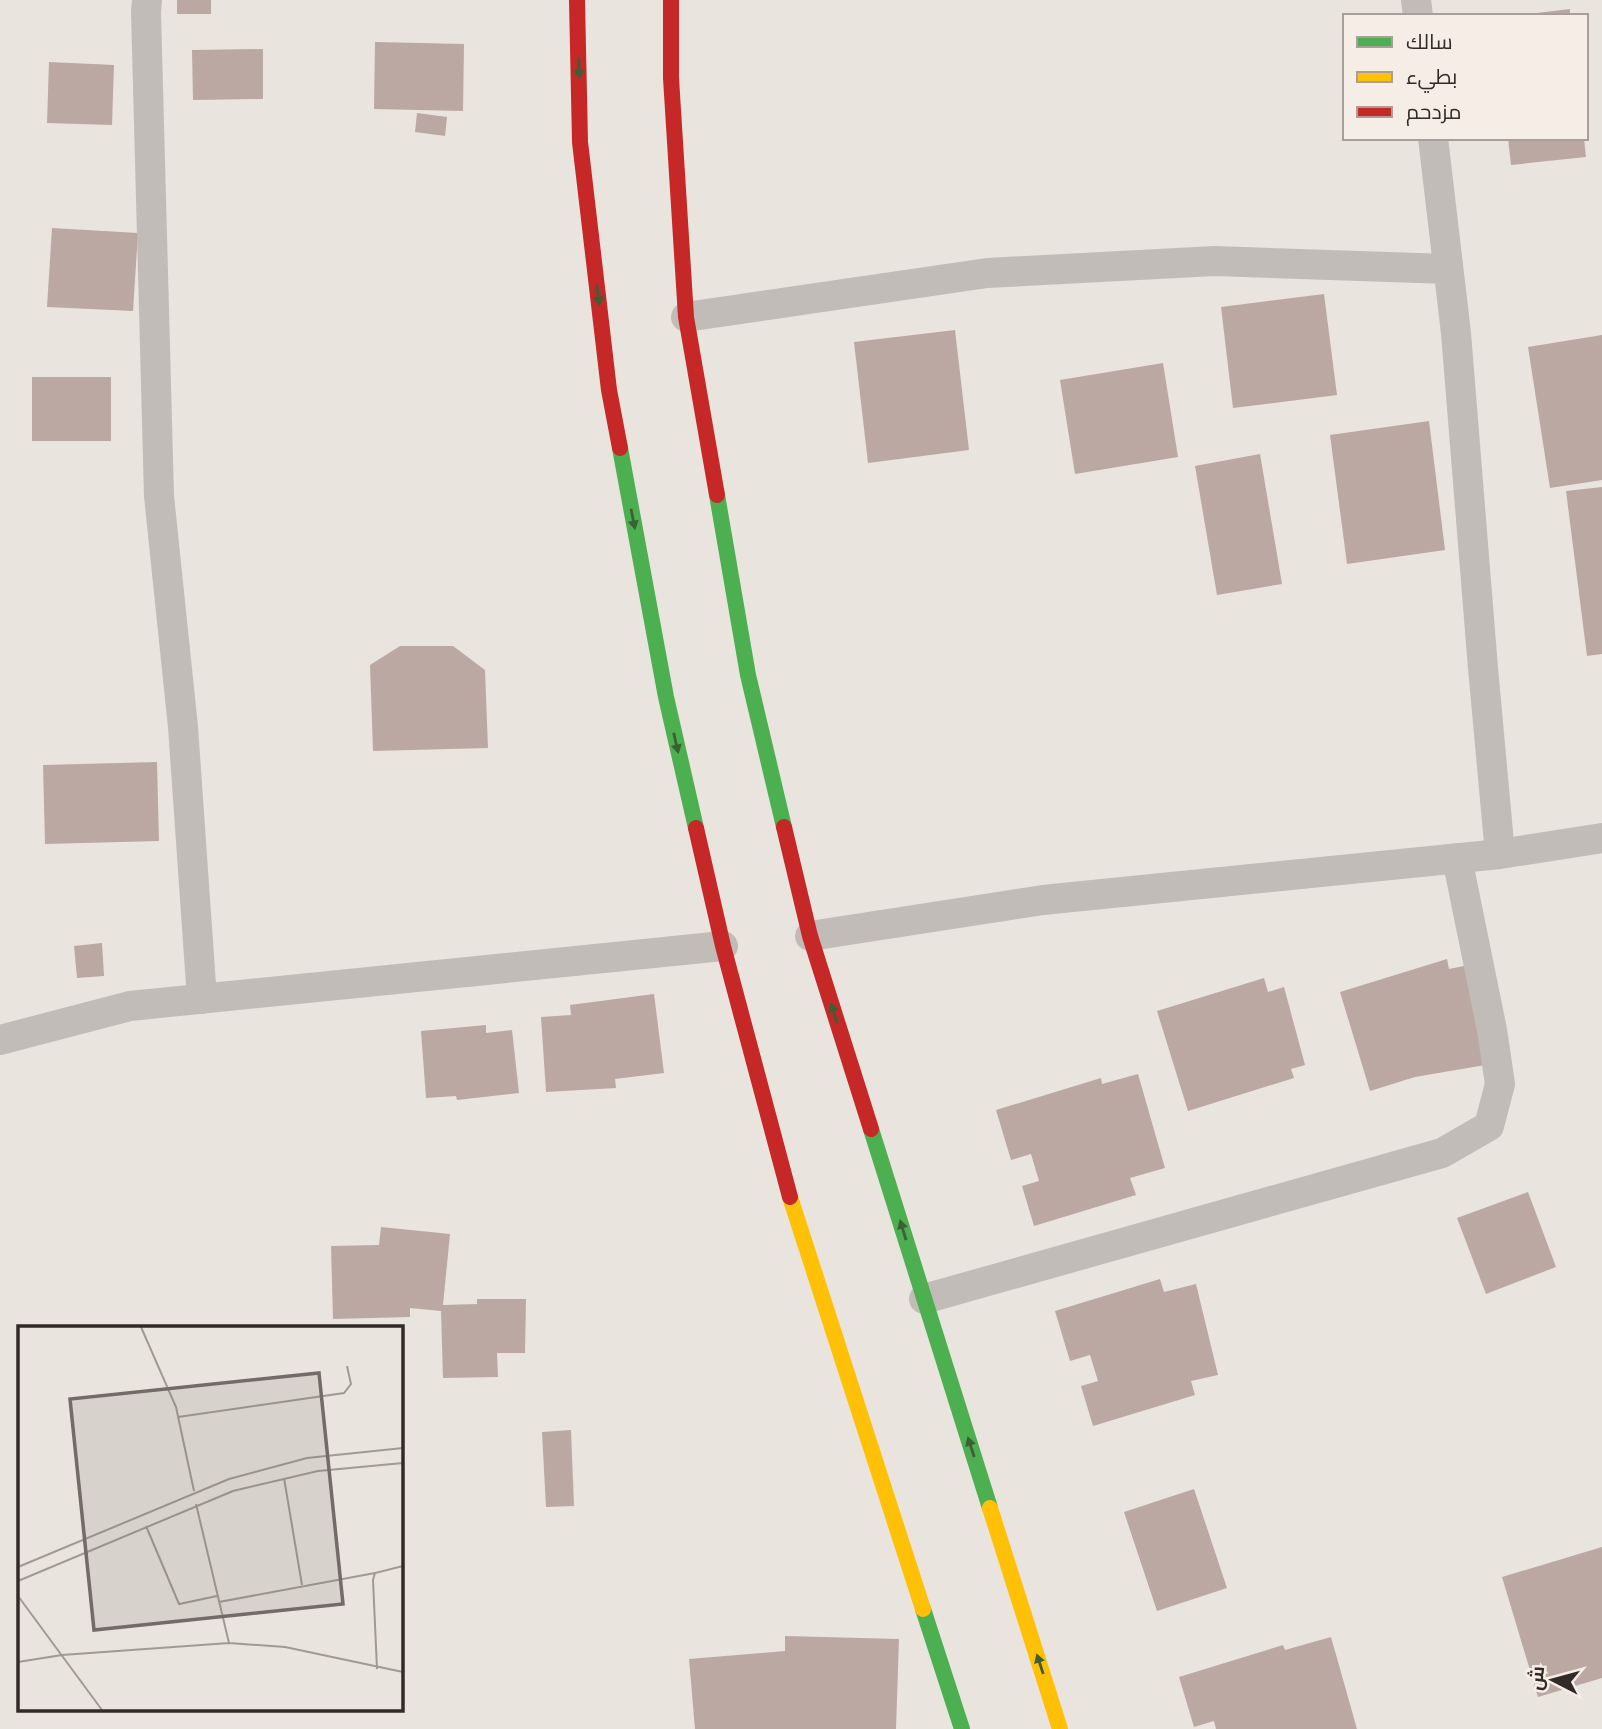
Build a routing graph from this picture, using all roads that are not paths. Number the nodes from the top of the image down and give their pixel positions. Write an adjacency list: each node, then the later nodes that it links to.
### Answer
1 (147, 0): 12 (street)
2 (577, 0): 11 (main road, one-way to 11)
3 (671, 0): 6 (main road)
4 (1433, 140): 5 (street)
5 (1448, 269): 6 (street); 8 (street)
6 (686, 317): 10 (main road)
7 (1602, 838): 8 (street)
8 (1500, 853): 9 (street)
9 (1457, 858): 10 (street); 14 (street)
10 (810, 936): 14 (main road, one-way to 10)
11 (723, 946): 12 (street); 15 (main road)
12 (202, 999): 13 (street)
13 (0, 1040)
14 (925, 1299): 16 (main road, one-way to 14)
15 (962, 1729)
16 (1060, 1729)

